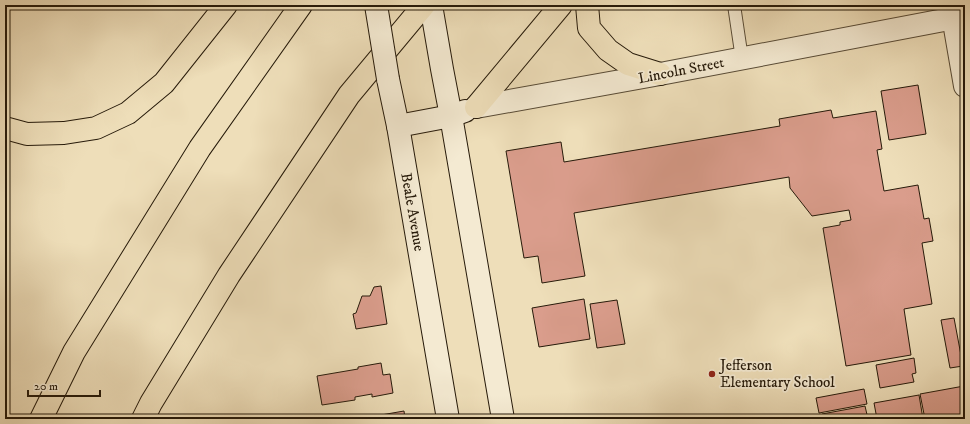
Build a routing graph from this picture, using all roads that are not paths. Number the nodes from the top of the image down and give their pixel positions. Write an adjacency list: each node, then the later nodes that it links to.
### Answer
1 (226, 5): 16 (highway)
2 (301, 5): 17 (highway)
3 (376, 5): 15 (main road, Beale Avenue, bridge)
4 (424, 5): 18 (highway)
5 (431, 5): 14 (main road)
6 (561, 5): 13 (highway)
7 (587, 5): 11 (highway)
8 (734, 5): 10 (lane)
9 (956, 13): 10 (main road, Lincoln Street); 12 (main road)
10 (742, 59): 11 (main road, Lincoln Street)
11 (660, 74): 13 (main road, Lincoln Street)
12 (965, 86)
13 (476, 107): 14 (main road, Lincoln Street)
14 (451, 116): 15 (main road, Lincoln Street); 20 (main road)
15 (398, 126): 19 (main road, Beale Avenue)
16 (5, 128)
17 (41, 419)
18 (143, 419)
19 (448, 419)
20 (503, 419)

